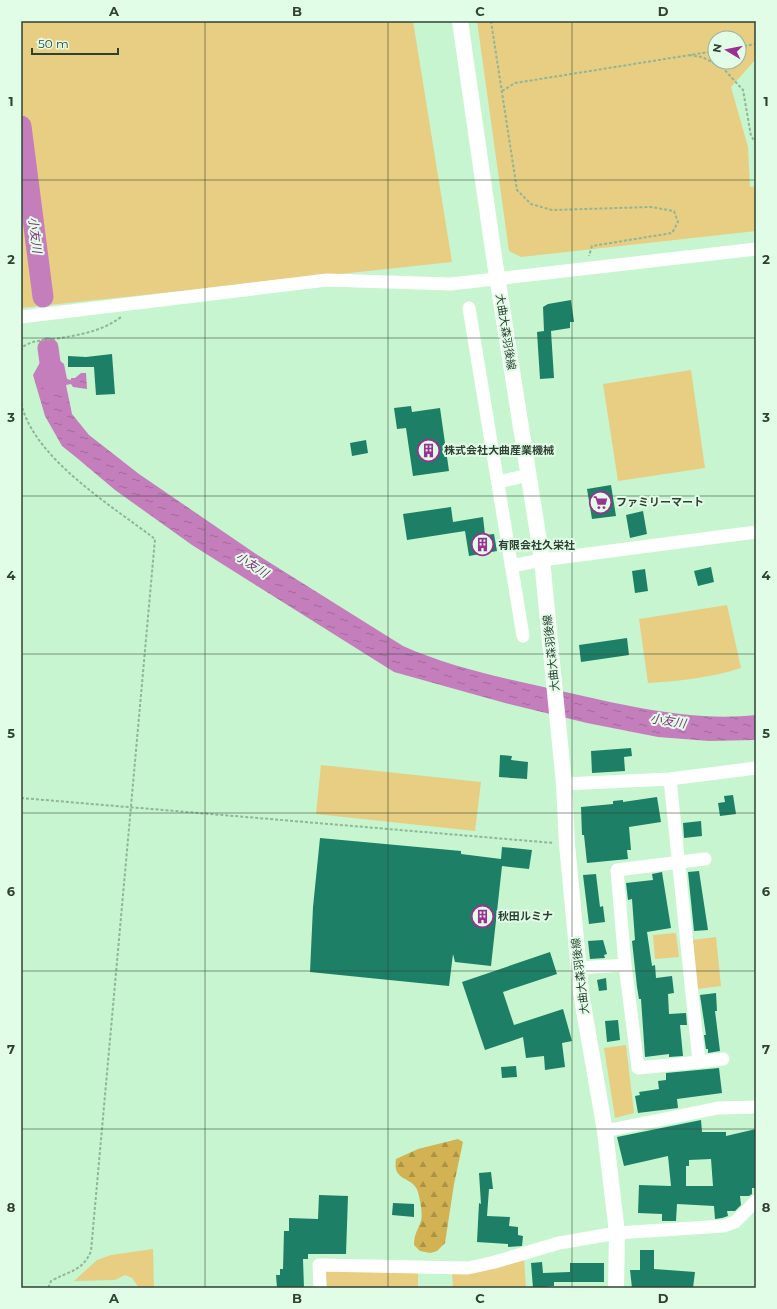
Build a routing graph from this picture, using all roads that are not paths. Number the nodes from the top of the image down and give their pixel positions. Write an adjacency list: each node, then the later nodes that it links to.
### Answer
1 (460, 21): 3 (main road, 大曲大森羽後線)
2 (756, 250): 3 (street)
3 (498, 279): 5 (street); 6 (main road, 大曲大森羽後線)
4 (469, 308): 7 (street)
5 (21, 317)
6 (529, 475): 7 (street); 9 (main road, 大曲大森羽後線)
7 (498, 482): 10 (street)
8 (756, 532): 9 (street)
9 (542, 560): 10 (street); 14 (main road, 大曲大森羽後線)
10 (511, 566): 11 (street)
11 (523, 636)
12 (756, 768): 13 (street)
13 (670, 779): 14 (street); 16 (street)
14 (564, 784): 18 (main road, 大曲大森羽後線)
15 (705, 859): 16 (street)
16 (678, 863): 17 (street); 20 (street)
17 (625, 965): 18 (street); 20 (street)
18 (579, 968): 22 (main road, 大曲大森羽後線)
19 (723, 1059): 20 (street)
20 (699, 1062)
21 (756, 1107): 22 (street)
22 (605, 1131): 24 (main road, 大曲大森羽後線)
23 (756, 1201): 24 (street)
24 (617, 1233): 25 (street); 26 (main road, 大曲大森羽後線)
25 (320, 1288)
26 (616, 1288)

